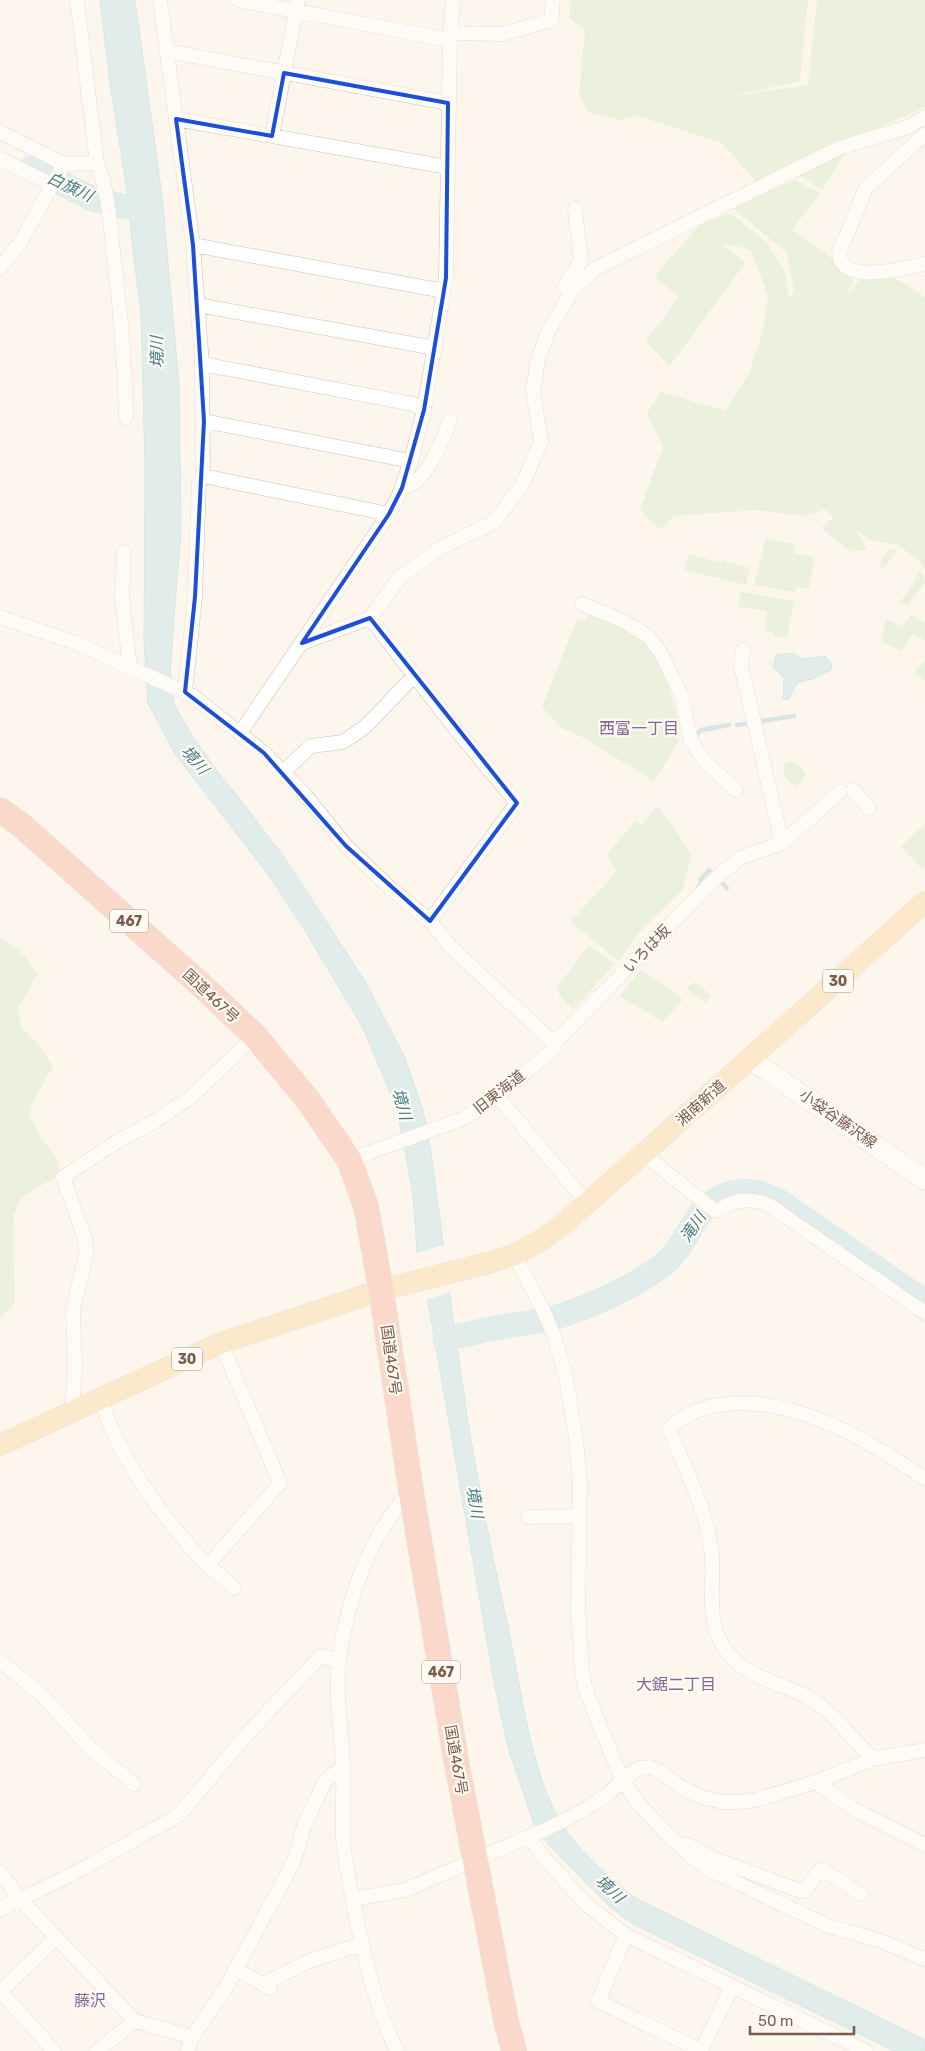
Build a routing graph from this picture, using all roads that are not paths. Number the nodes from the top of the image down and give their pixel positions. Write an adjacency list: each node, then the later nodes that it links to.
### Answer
1 (77, 0): 17 (street)
2 (160, 0): 8 (street)
3 (238, 0): 6 (street)
4 (453, 0): 7 (street)
5 (553, 0): 7 (street)
6 (297, 5): 7 (street); 9 (street)
7 (450, 36): 10 (street)
8 (166, 51): 9 (street); 12 (street)
9 (284, 73): 10 (street); 15 (street)
10 (448, 103): 19 (street)
11 (925, 117): 26 (street)
12 (176, 119): 15 (street); 22 (street)
13 (0, 132): 18 (street)
14 (925, 134): 23 (street)
15 (272, 136): 19 (street)
16 (0, 159): 20 (street)
17 (98, 163): 18 (street); 31 (street)
18 (64, 164): 20 (street)
19 (447, 167): 25 (street)
20 (53, 185): 24 (street)
21 (575, 209): 26 (street)
22 (193, 245): 25 (street); 27 (street)
23 (925, 264)
24 (0, 268)
25 (444, 291): 28 (street)
26 (570, 294): 41 (street)
27 (198, 305): 28 (street); 29 (street)
28 (435, 348): 30 (street)
29 (202, 364): 30 (street); 32 (street)
30 (424, 410): 34 (street)
31 (126, 418)
32 (204, 421): 34 (street); 35 (street)
33 (450, 421): 36 (street)
34 (411, 461): 36 (street)
35 (203, 476): 37 (street); 46 (street)
36 (402, 488): 37 (street)
37 (389, 514): 42 (street)
38 (124, 552): 44 (street)
39 (582, 604): 49 (street)
40 (0, 617): 44 (street)
41 (370, 618): 42 (street); 45 (street)
42 (302, 643): 47 (street)
43 (743, 650): 52 (street)
44 (134, 669): 46 (street)
45 (415, 675): 48 (street); 54 (street)
46 (179, 689): 47 (street)
47 (240, 733): 48 (street)
48 (283, 772): 54 (street)
49 (736, 790)
50 (869, 808): 52 (street)
51 (0, 810): 55 (highway, 国道467号 / 467)
52 (782, 843): 56 (street, いろは坂)
53 (925, 902): 57 (main road, 湘南新道 / 30)
54 (430, 920): 56 (street)
55 (254, 1036): 60 (highway, 国道467号 / 467); 68 (street)
56 (554, 1046): 58 (street, 旧東海道)
57 (750, 1059): 59 (main road, 湘南新道 / 30); 61 (main road, 小袋谷藤沢線)
58 (497, 1096): 60 (street, 旧東海道); 62 (street)
59 (643, 1154): 62 (main road, 湘南新道 / 30); 65 (street)
60 (349, 1160): 64 (highway, 国道467号 / 467)
61 (925, 1180)
62 (587, 1203): 63 (main road, 湘南新道 / 30)
63 (514, 1254): 64 (main road, 湘南新道 / 30); 72 (street)
64 (381, 1290): 66 (main road, 30); 71 (highway, 国道467号 / 467)
65 (925, 1313)
66 (221, 1343): 67 (main road, 30); 74 (street)
67 (101, 1398): 68 (main road, 30); 74 (street)
68 (72, 1411): 69 (main road, 30)
69 (0, 1445)
70 (925, 1479): 79 (street)
71 (411, 1491): 77 (street); 87 (highway, 国道467号 / 467)
72 (580, 1516): 73 (street); 81 (street)
73 (528, 1518)
74 (208, 1565): 75 (street)
75 (234, 1588)
76 (0, 1661): 83 (street)
77 (339, 1663): 80 (street); 90 (street)
78 (925, 1750): 79 (street)
79 (873, 1759): 82 (street)
80 (343, 1767): 91 (street); 97 (street)
81 (623, 1781): 82 (street); 84 (street); 85 (street)
82 (816, 1782): 86 (street)
83 (134, 1784)
84 (669, 1836): 89 (street); 96 (street)
85 (529, 1837): 87 (street); 93 (street)
86 (925, 1846)
87 (474, 1860): 91 (street); 106 (highway, 国道467号 / 467)
88 (0, 1872): 90 (street)
89 (861, 1894)
90 (19, 1898): 92 (street); 94 (street)
91 (353, 1900): 95 (street)
92 (0, 1910)
93 (626, 1935): 98 (street); 107 (street)
94 (56, 1938): 99 (street); 100 (street)
95 (362, 1944): 97 (street); 105 (street)
96 (925, 1959)
97 (236, 1969): 101 (street)
98 (732, 1986): 107 (street); 108 (street)
99 (0, 1991): 102 (street)
100 (135, 2021): 101 (street); 103 (street)
101 (192, 2037): 104 (street)
102 (54, 2051)
103 (97, 2051)
104 (188, 2051)
105 (397, 2051)
106 (514, 2051)
107 (701, 2051)
108 (866, 2051)

